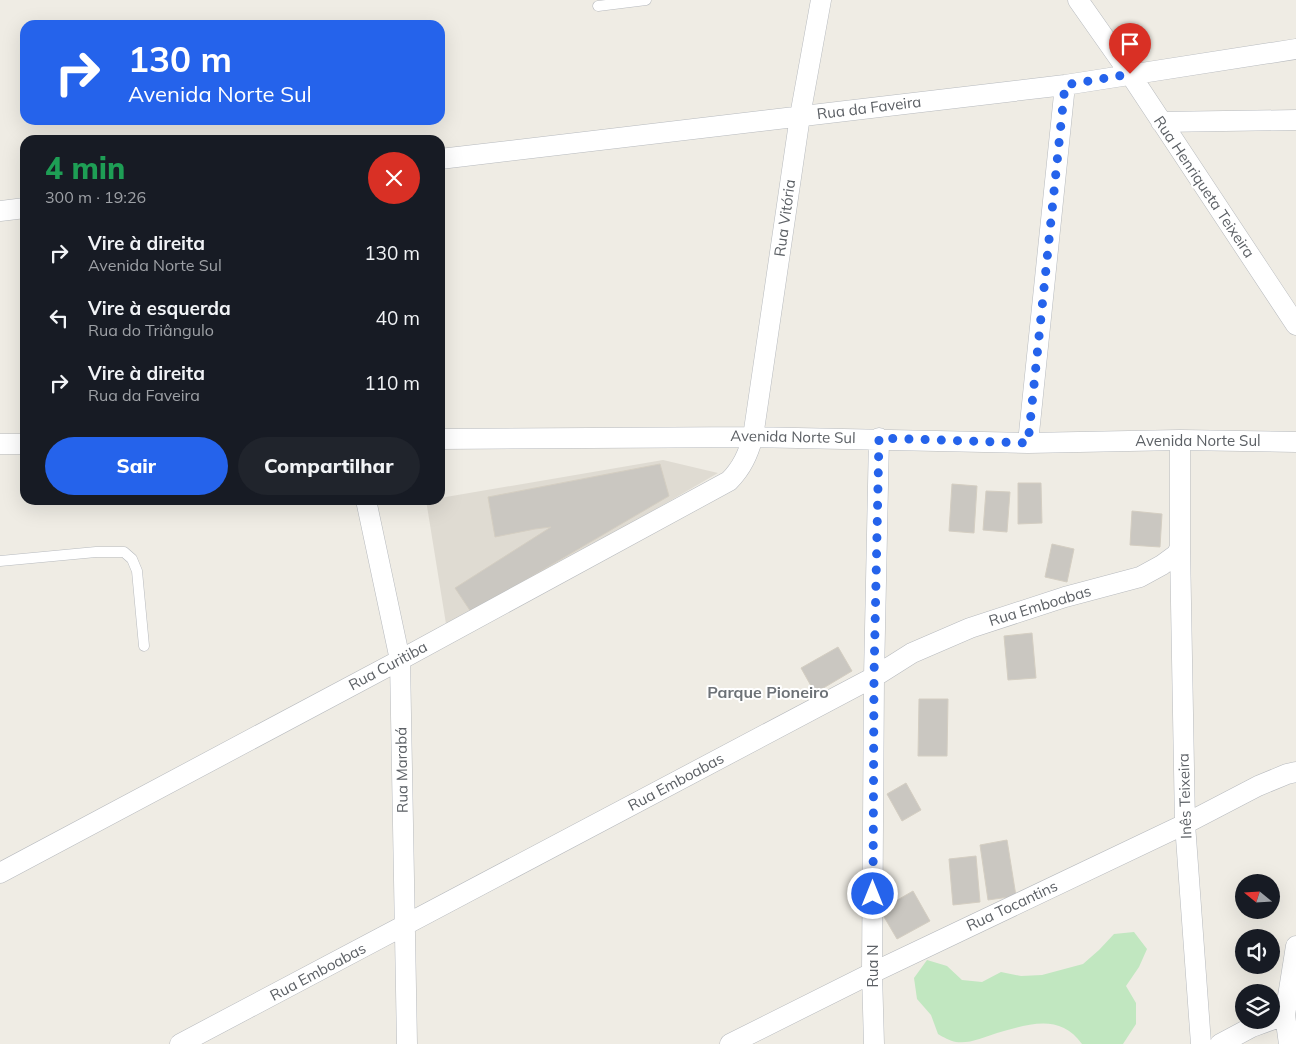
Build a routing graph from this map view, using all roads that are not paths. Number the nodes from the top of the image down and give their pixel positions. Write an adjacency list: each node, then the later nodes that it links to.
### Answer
1 (646, 0): 4 (lane)
2 (821, 0): 8 (street, Rua Vitória)
3 (1078, 0): 6 (street, Rua Henriqueta Teixeira)
4 (598, 6)
5 (1296, 49): 6 (street, Rua da Faveira)
6 (1130, 74): 7 (street, Rua da Faveira); 10 (street, Rua Henriqueta Teixeira)
7 (1065, 85): 8 (street, Rua da Faveira); 20 (street)
8 (800, 116): 11 (street, Rua da Faveira); 15 (street, Rua Vitória)
9 (1296, 120): 10 (street)
10 (1161, 122): 14 (street, Rua Henriqueta Teixeira)
11 (445, 158)
12 (20, 209): 13 (street)
13 (0, 211)
14 (1296, 325)
15 (753, 436): 16 (street, Avenida Norte Sul); 17 (street, Avenida Norte Sul); 27 (street, Rua Curitiba)
16 (879, 438): 20 (street, Avenida Norte Sul); 28 (street, Rua N)
17 (445, 439)
18 (1180, 440): 19 (street, Avenida Norte Sul); 20 (street, Avenida Norte Sul); 24 (street, Inês Teixeira)
19 (1296, 442)
20 (1028, 443)
21 (0, 444): 22 (street)
22 (20, 444)
23 (367, 505): 27 (street, Rua Marabá)
24 (1180, 547): 28 (street, Rua Emboabas); 30 (street, Inês Teixeira)
25 (0, 561): 26 (lane)
26 (144, 646)
27 (400, 660): 31 (street, Rua Curitiba); 32 (street, Rua Marabá)
28 (874, 677): 32 (street, Rua Emboabas); 34 (street, Rua N)
29 (1296, 772): 30 (street, Rua Tocantins)
30 (1185, 824): 34 (street, Rua Tocantins); 40 (street, Inês Teixeira)
31 (0, 873)
32 (405, 926): 36 (street, Rua Emboabas); 37 (street, Rua Marabá)
33 (1296, 946): 35 (street)
34 (872, 973): 38 (street, Rua Tocantins); 39 (street, Rua N)
35 (1285, 1015): 41 (street); 42 (street)
36 (180, 1044)
37 (407, 1044)
38 (730, 1044)
39 (874, 1044)
40 (1201, 1044)
41 (1220, 1044)
42 (1289, 1044)

